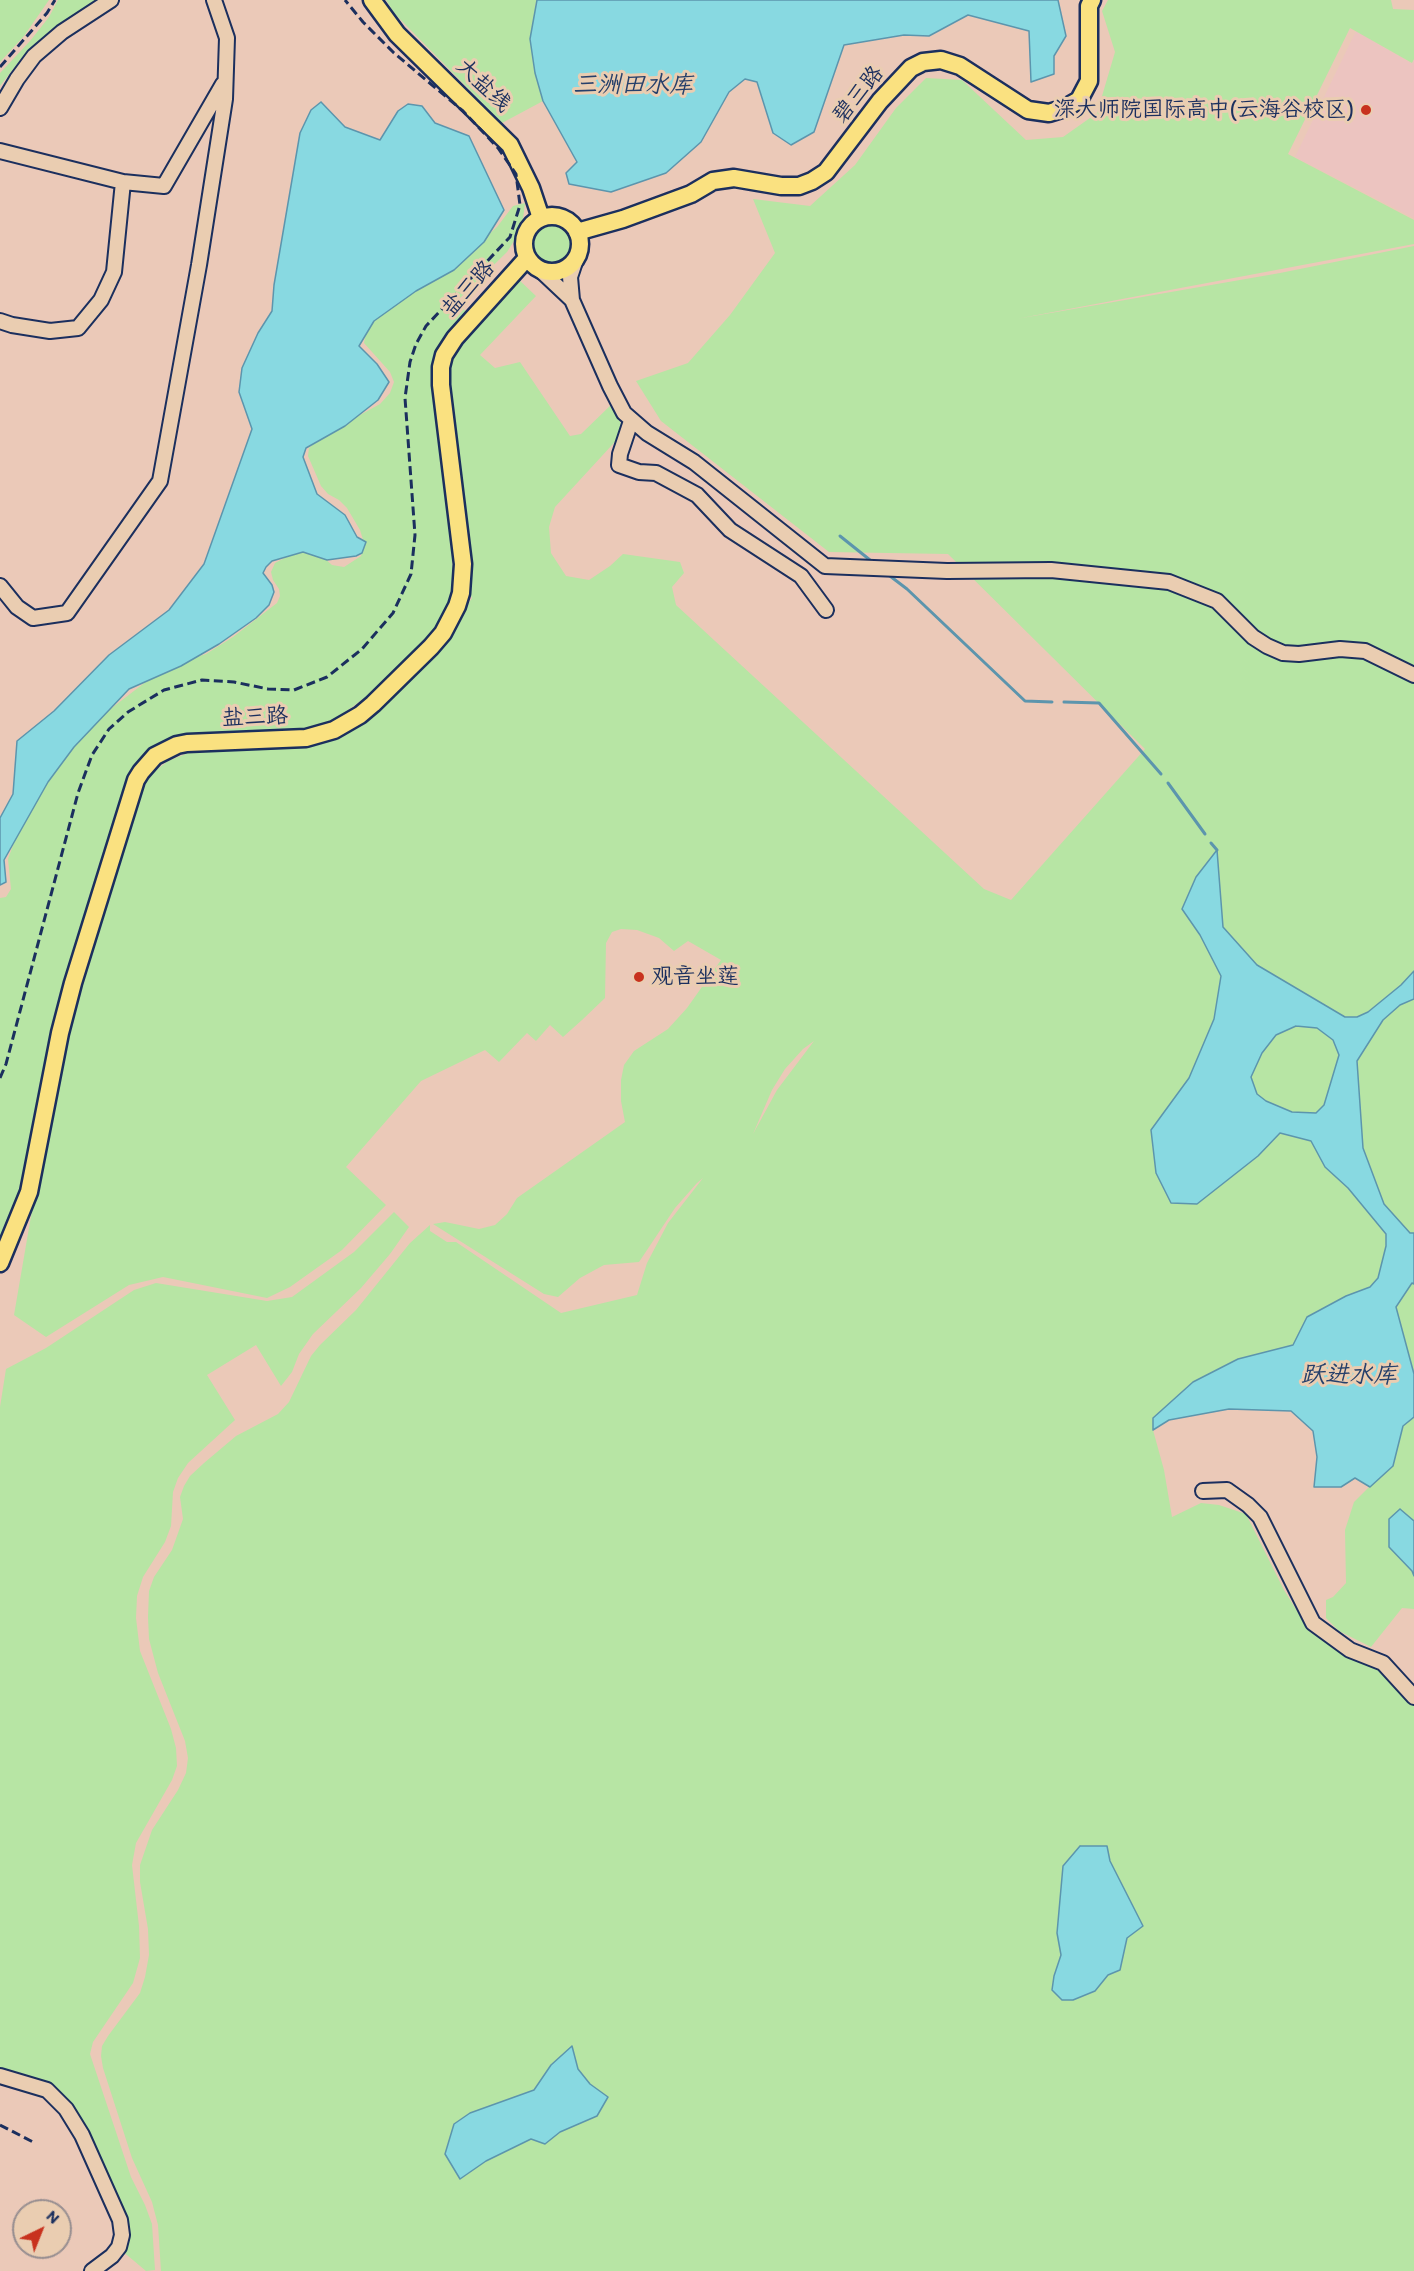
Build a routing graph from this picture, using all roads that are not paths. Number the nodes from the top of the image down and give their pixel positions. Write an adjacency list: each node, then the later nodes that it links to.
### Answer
1 (111, 0): 6 (street)
2 (214, 0): 5 (street)
3 (372, 0): 9 (main road, 大盐线)
4 (1092, 0): 10 (main road, 碧三路)
5 (225, 80): 8 (street); 16 (street)
6 (0, 108)
7 (0, 151): 8 (street)
8 (123, 182): 14 (street)
9 (541, 218): 10 (main road); 12 (main road)
10 (577, 232): 11 (main road)
11 (576, 259): 12 (main road); 13 (street)
12 (533, 263): 13 (street); 19 (main road, 盐三路)
13 (572, 300): 15 (street)
14 (0, 321)
15 (631, 421): 17 (street); 18 (street)
16 (0, 586)
17 (826, 610)
18 (1414, 675)
19 (0, 1263)
20 (1203, 1491): 21 (street)
21 (1414, 1697)
22 (0, 2076): 23 (street)
23 (92, 2271)

